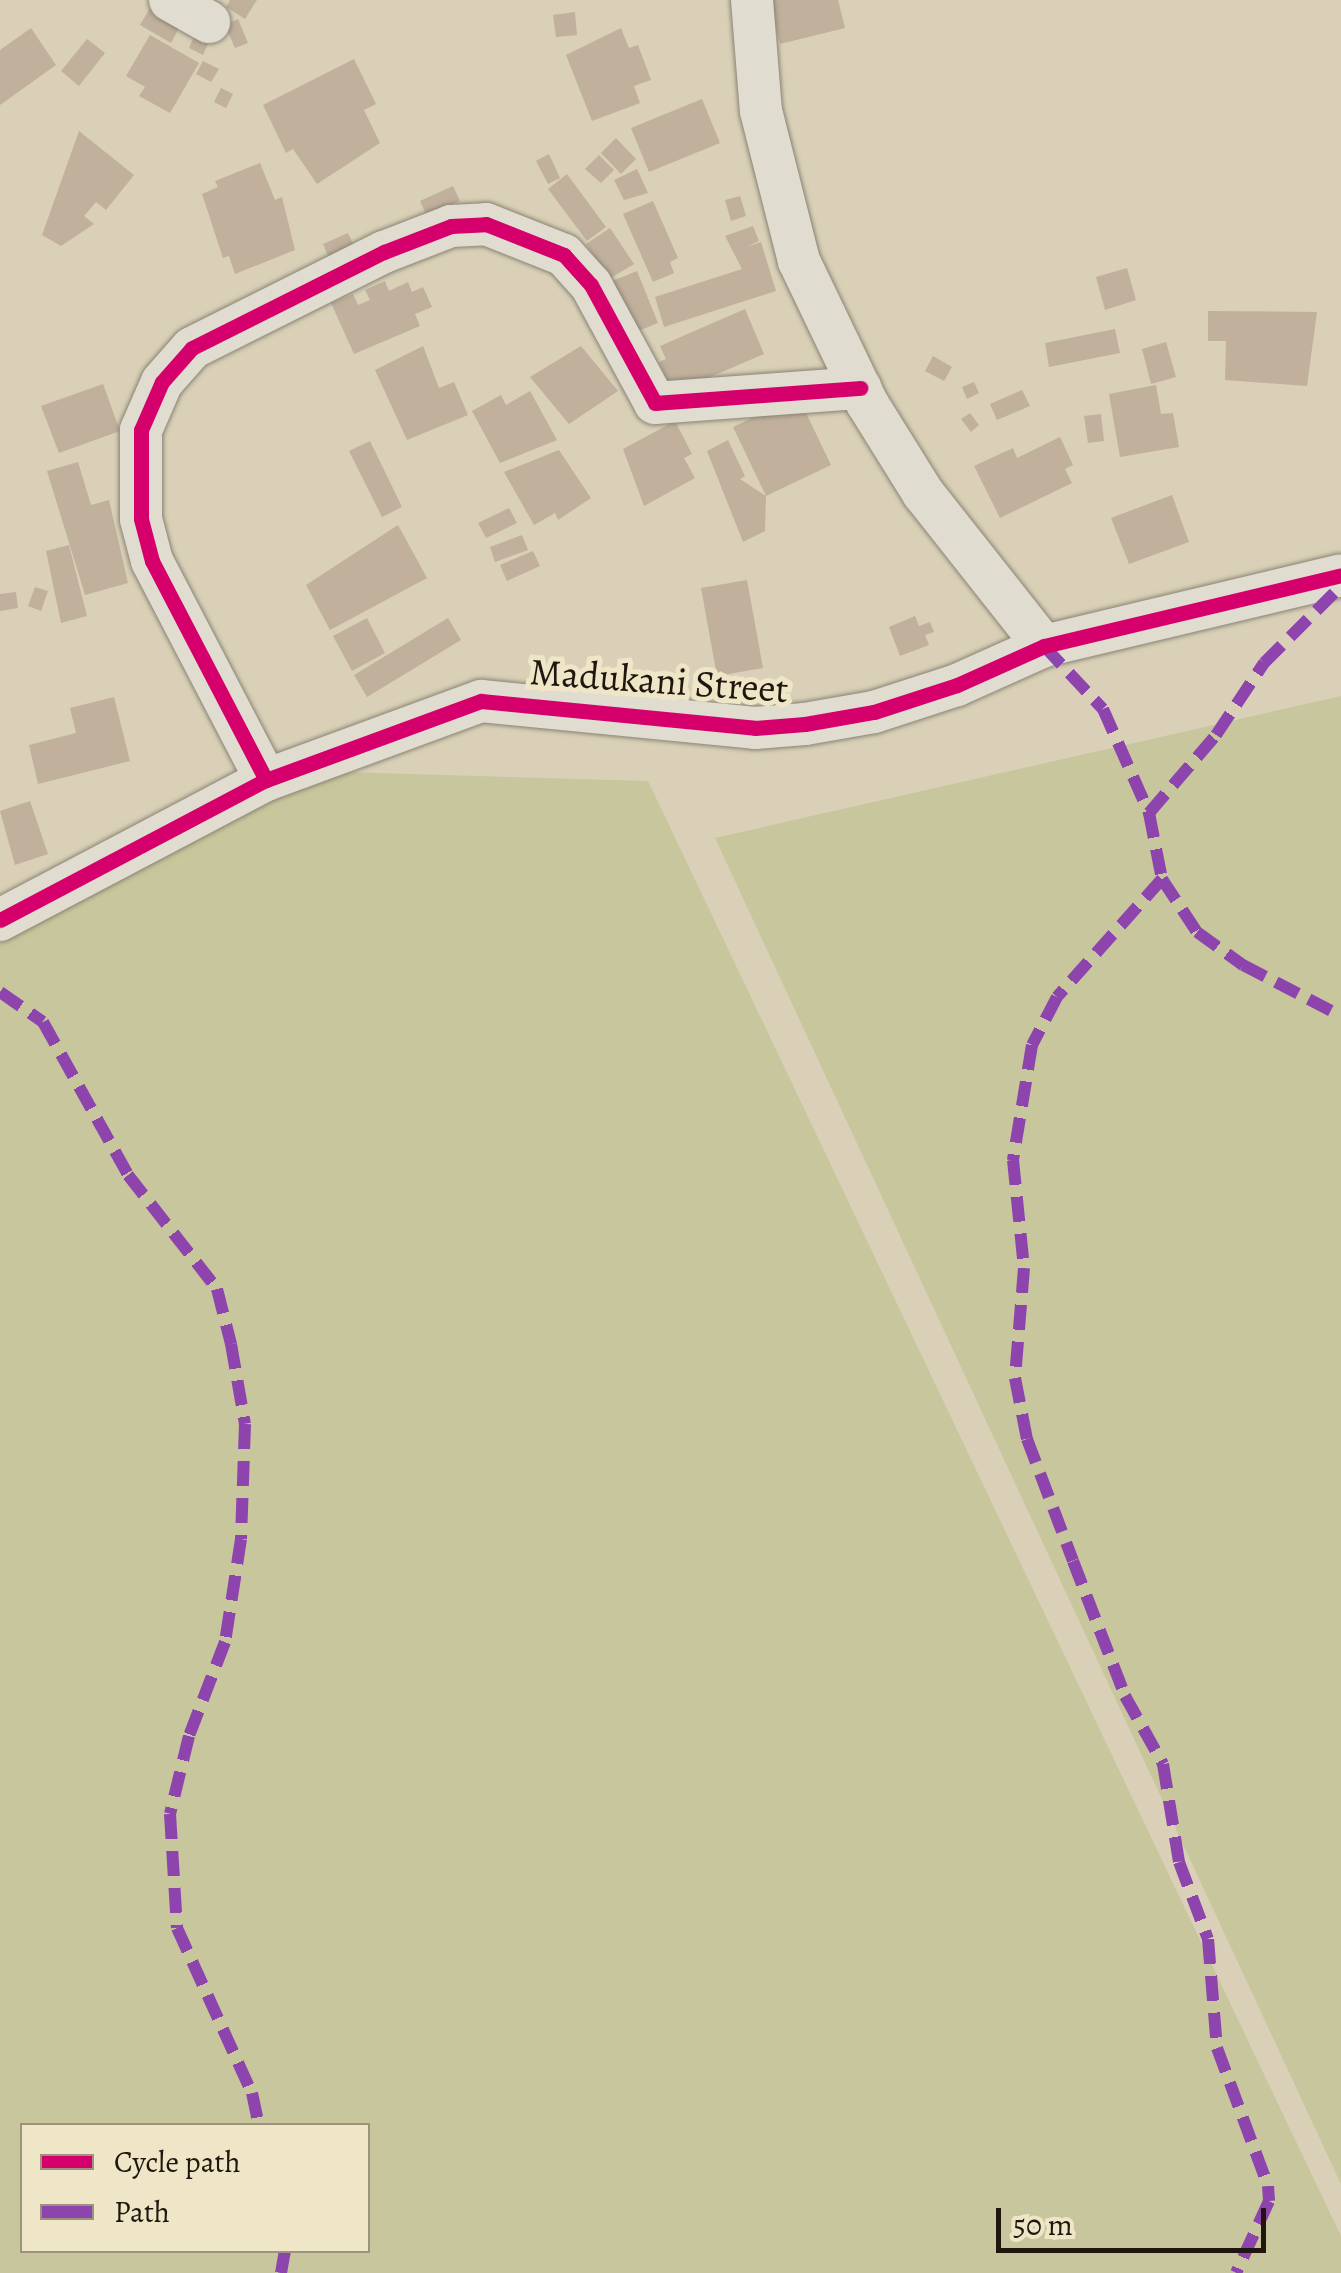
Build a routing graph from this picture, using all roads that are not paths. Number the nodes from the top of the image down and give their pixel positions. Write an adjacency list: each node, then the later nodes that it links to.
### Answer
1 (170, 0): 3 (street)
2 (752, 0): 4 (street)
3 (209, 22)
4 (860, 388): 6 (street); 7 (street)
5 (1341, 575): 6 (street, Madukani Street)
6 (1044, 646): 7 (street, Madukani Street)
7 (266, 780): 8 (street, Madukani Street)
8 (0, 920)

